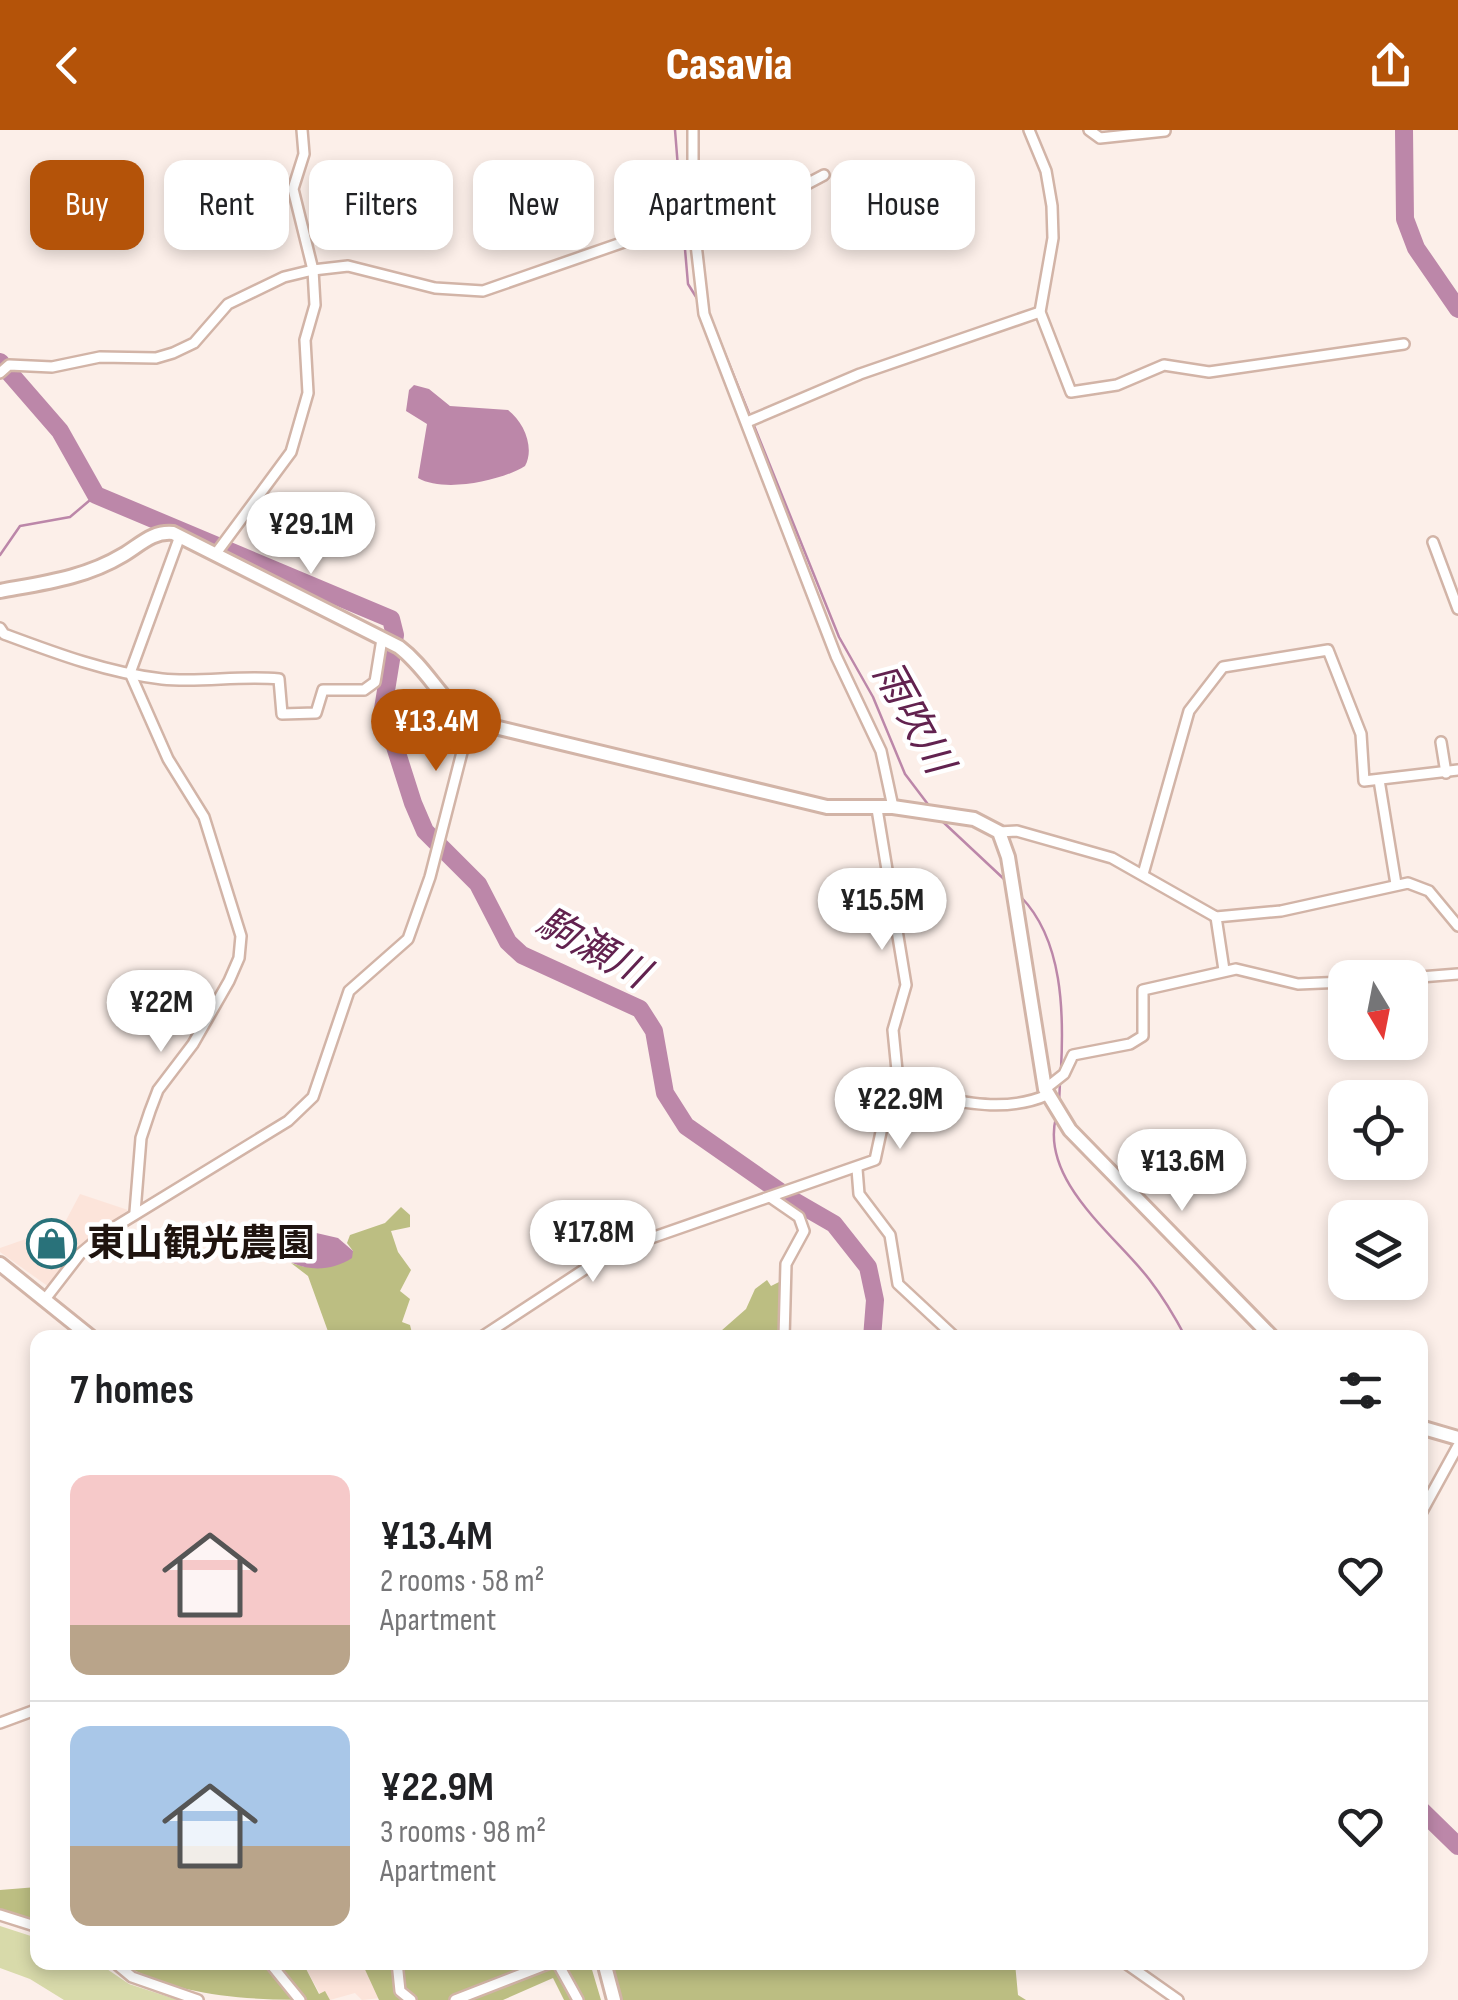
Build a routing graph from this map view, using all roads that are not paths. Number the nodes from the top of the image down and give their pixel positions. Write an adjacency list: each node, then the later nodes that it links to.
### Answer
1 (302, 130): 11 (street)
2 (694, 130): 6 (street)
3 (1030, 130): 12 (street)
4 (1088, 130): 5 (street)
5 (1165, 131)
6 (694, 160)
7 (824, 176): 8 (street)
8 (811, 183)
9 (614, 245): 11 (street)
10 (697, 250): 15 (street)
11 (313, 270): 14 (street); 18 (street)
12 (1040, 312): 13 (street); 15 (street)
13 (1404, 344)
14 (3, 370)
15 (748, 422): 30 (street)
16 (180, 536): 18 (street); 20 (street); 24 (street)
17 (1433, 542): 19 (street)
18 (217, 552): 23 (street)
19 (1454, 583): 21 (street)
20 (0, 591)
21 (1458, 610)
22 (0, 628): 24 (street)
23 (389, 642): 24 (street); 25 (street)
24 (130, 673): 45 (street)
25 (470, 722): 31 (street); 45 (street)
26 (1441, 742): 28 (street)
27 (1458, 770): 28 (street)
28 (1446, 773): 29 (street)
29 (1378, 780): 33 (street); 34 (street)
30 (893, 807): 31 (street); 32 (street)
31 (877, 809): 41 (street)
32 (1000, 832): 33 (street); 42 (street)
33 (1143, 874): 35 (street)
34 (1396, 884): 35 (street); 36 (street)
35 (1216, 917): 37 (street)
36 (1458, 926)
37 (1224, 970): 40 (street); 42 (street)
38 (1458, 974): 39 (street)
39 (1428, 976)
40 (1328, 983)
41 (899, 1091): 42 (street); 43 (street)
42 (1049, 1093): 52 (street)
43 (858, 1169): 44 (street); 51 (street)
44 (772, 1196): 49 (street); 50 (street)
45 (136, 1212): 47 (street)
46 (0, 1264): 47 (street)
47 (46, 1298): 48 (street)
48 (83, 1330)
49 (492, 1330)
50 (784, 1330)
51 (947, 1330)
52 (1264, 1330)
53 (1428, 1429): 54 (street)
54 (1458, 1442): 55 (street)
55 (1428, 1500)
56 (30, 1712): 57 (street)
57 (0, 1723)
58 (0, 1915): 59 (street)
59 (30, 1924)
60 (124, 1970): 67 (street)
61 (275, 1970): 68 (street)
62 (398, 1970): 69 (street)
63 (534, 1970): 70 (street)
64 (560, 1970): 71 (street)
65 (606, 1970): 72 (street)
66 (1135, 1970): 73 (street)
67 (198, 2000)
68 (300, 2000)
69 (412, 2000)
70 (454, 2000)
71 (578, 2000)
72 (614, 2000)
73 (1178, 2000)

